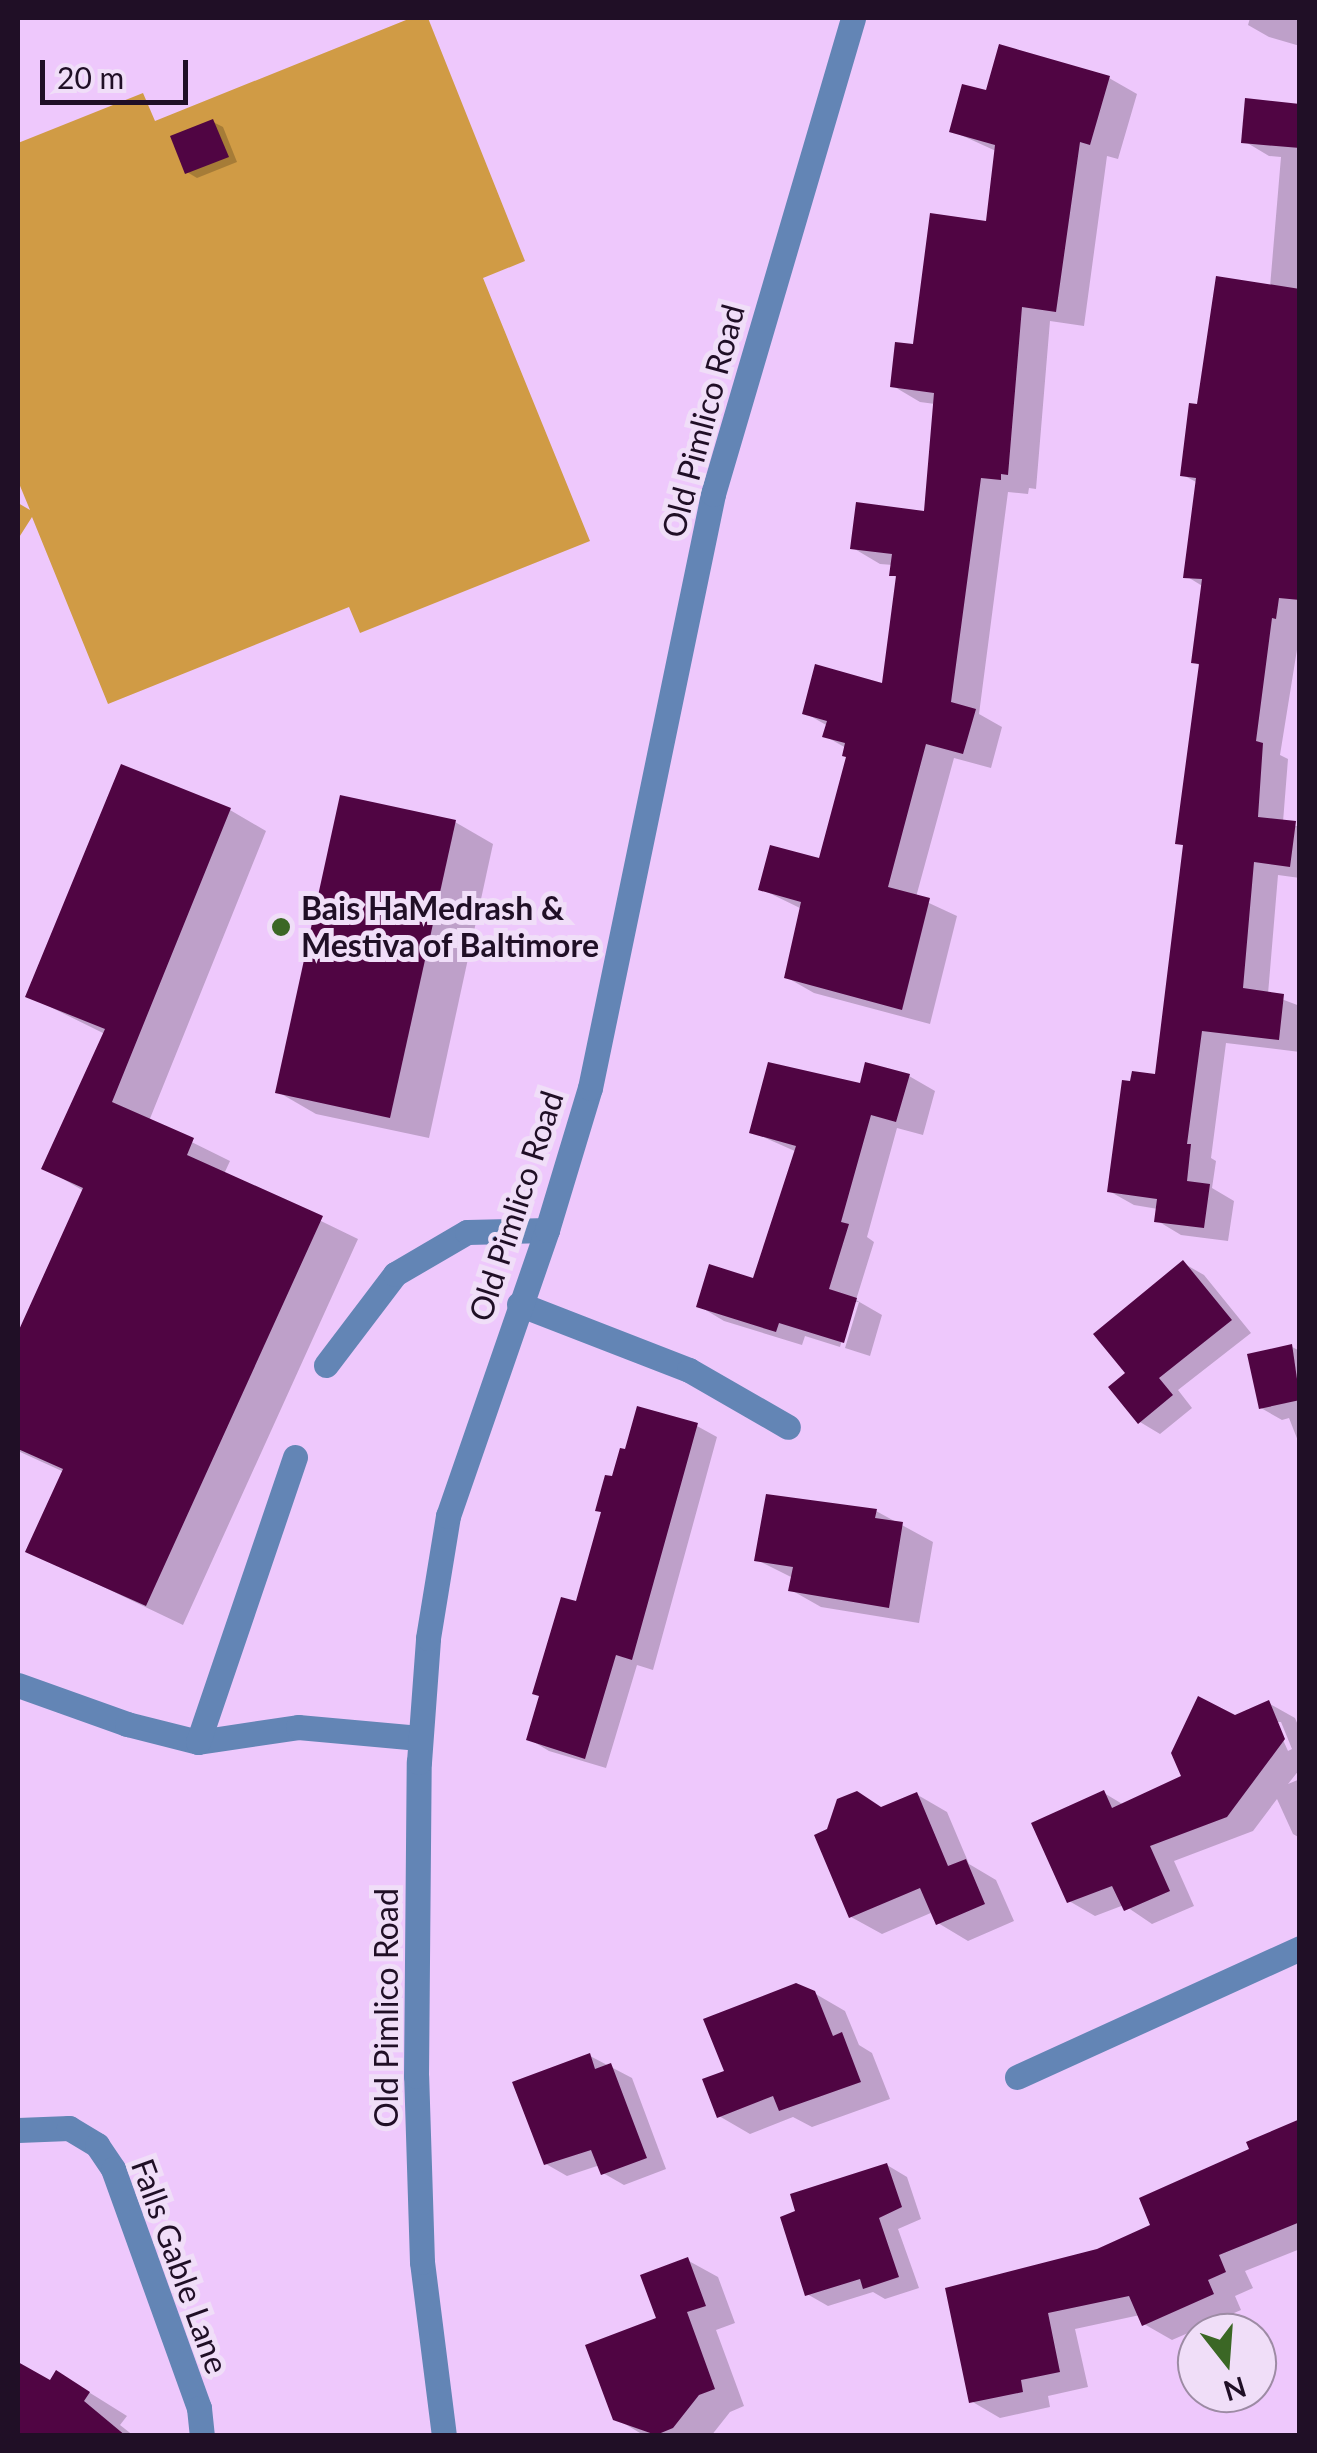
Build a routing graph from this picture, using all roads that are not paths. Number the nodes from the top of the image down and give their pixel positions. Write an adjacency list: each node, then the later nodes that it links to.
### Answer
1 (853, 18): 2 (street, Old Pimlico Road)
2 (547, 1230): 3 (street, Old Pimlico Road); 4 (street)
3 (520, 1304): 5 (street); 8 (street, Old Pimlico Road)
4 (326, 1365)
5 (788, 1427)
6 (295, 1456): 9 (street)
7 (18, 1685): 9 (street)
8 (420, 1738): 9 (street); 14 (street, Old Pimlico Road)
9 (198, 1742)
10 (1300, 1948): 11 (street)
11 (1017, 2077)
12 (18, 2130): 13 (street, Falls Gable Lane)
13 (202, 2436)
14 (444, 2436)

